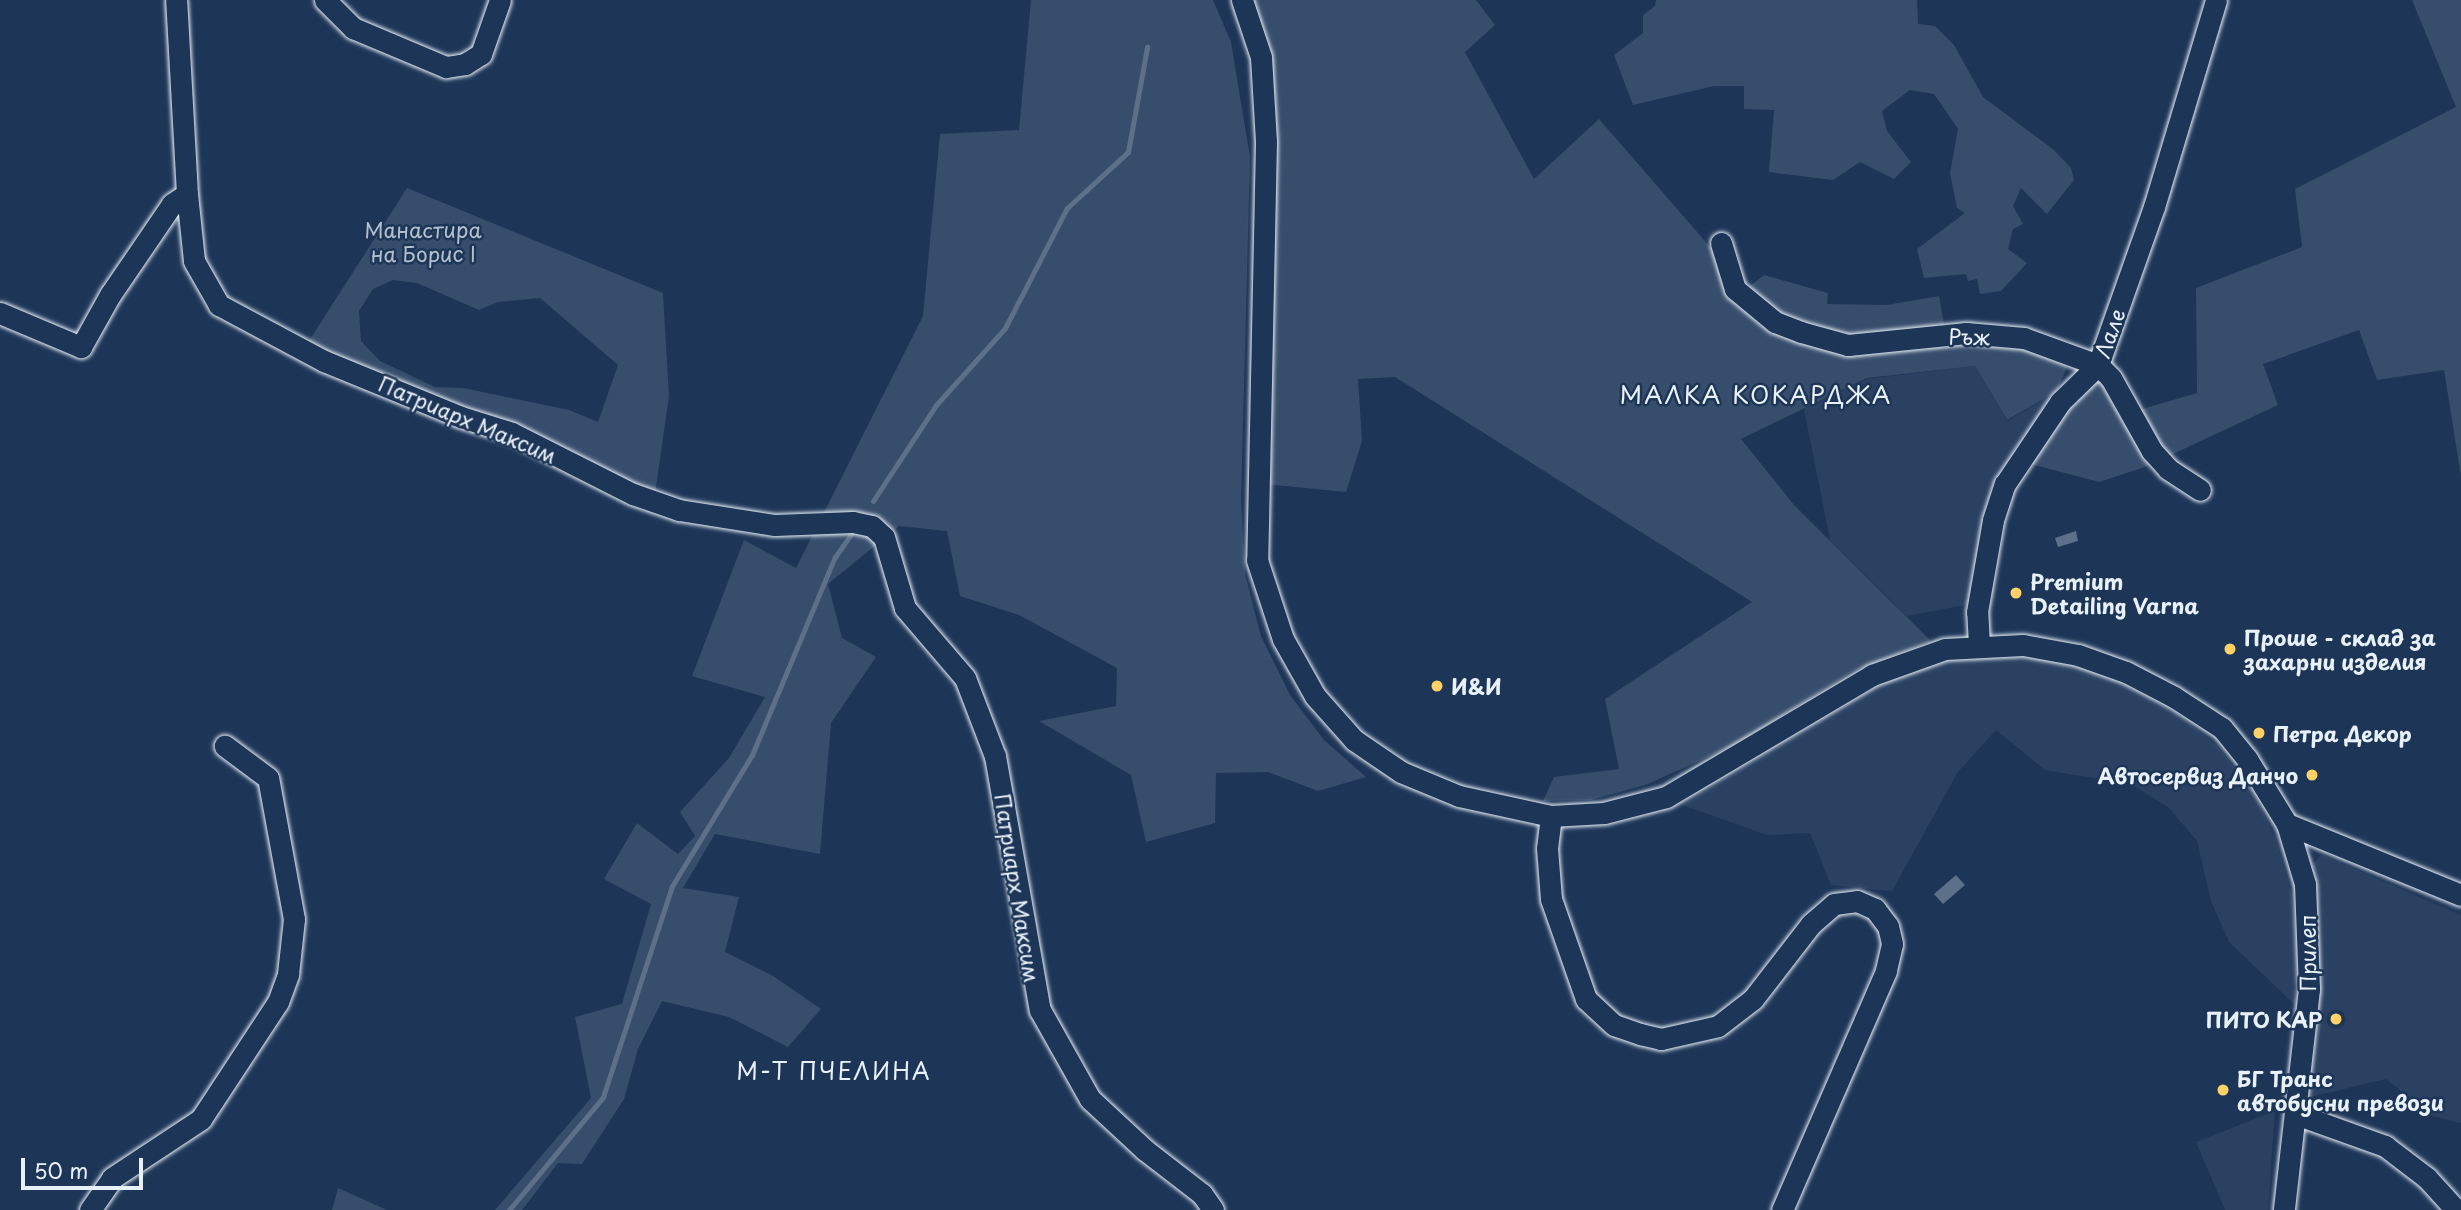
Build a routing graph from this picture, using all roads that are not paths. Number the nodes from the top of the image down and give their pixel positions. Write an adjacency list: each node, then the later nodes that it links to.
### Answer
1 (176, 0): 6 (street, Патриарх Максим)
2 (325, 0): 3 (street)
3 (500, 0)
4 (1242, 0): 13 (street, Прилеп)
5 (2216, 0): 9 (street, Лале)
6 (187, 194): 8 (street); 18 (street, Патриарх Максим)
7 (1721, 243): 9 (street, Ръж)
8 (0, 313)
9 (2098, 365): 10 (street); 11 (street, Лале)
10 (2200, 490)
11 (1979, 645): 13 (street, Прилеп); 14 (street, Прилеп)
12 (226, 746): 17 (street)
13 (1551, 816): 19 (street)
14 (2287, 824): 15 (street); 16 (street, Прилеп)
15 (2461, 895)
16 (2296, 1114): 20 (street, Прилеп); 21 (street)
17 (90, 1210)
18 (1213, 1210)
19 (1782, 1210)
20 (2284, 1210)
21 (2456, 1210)

